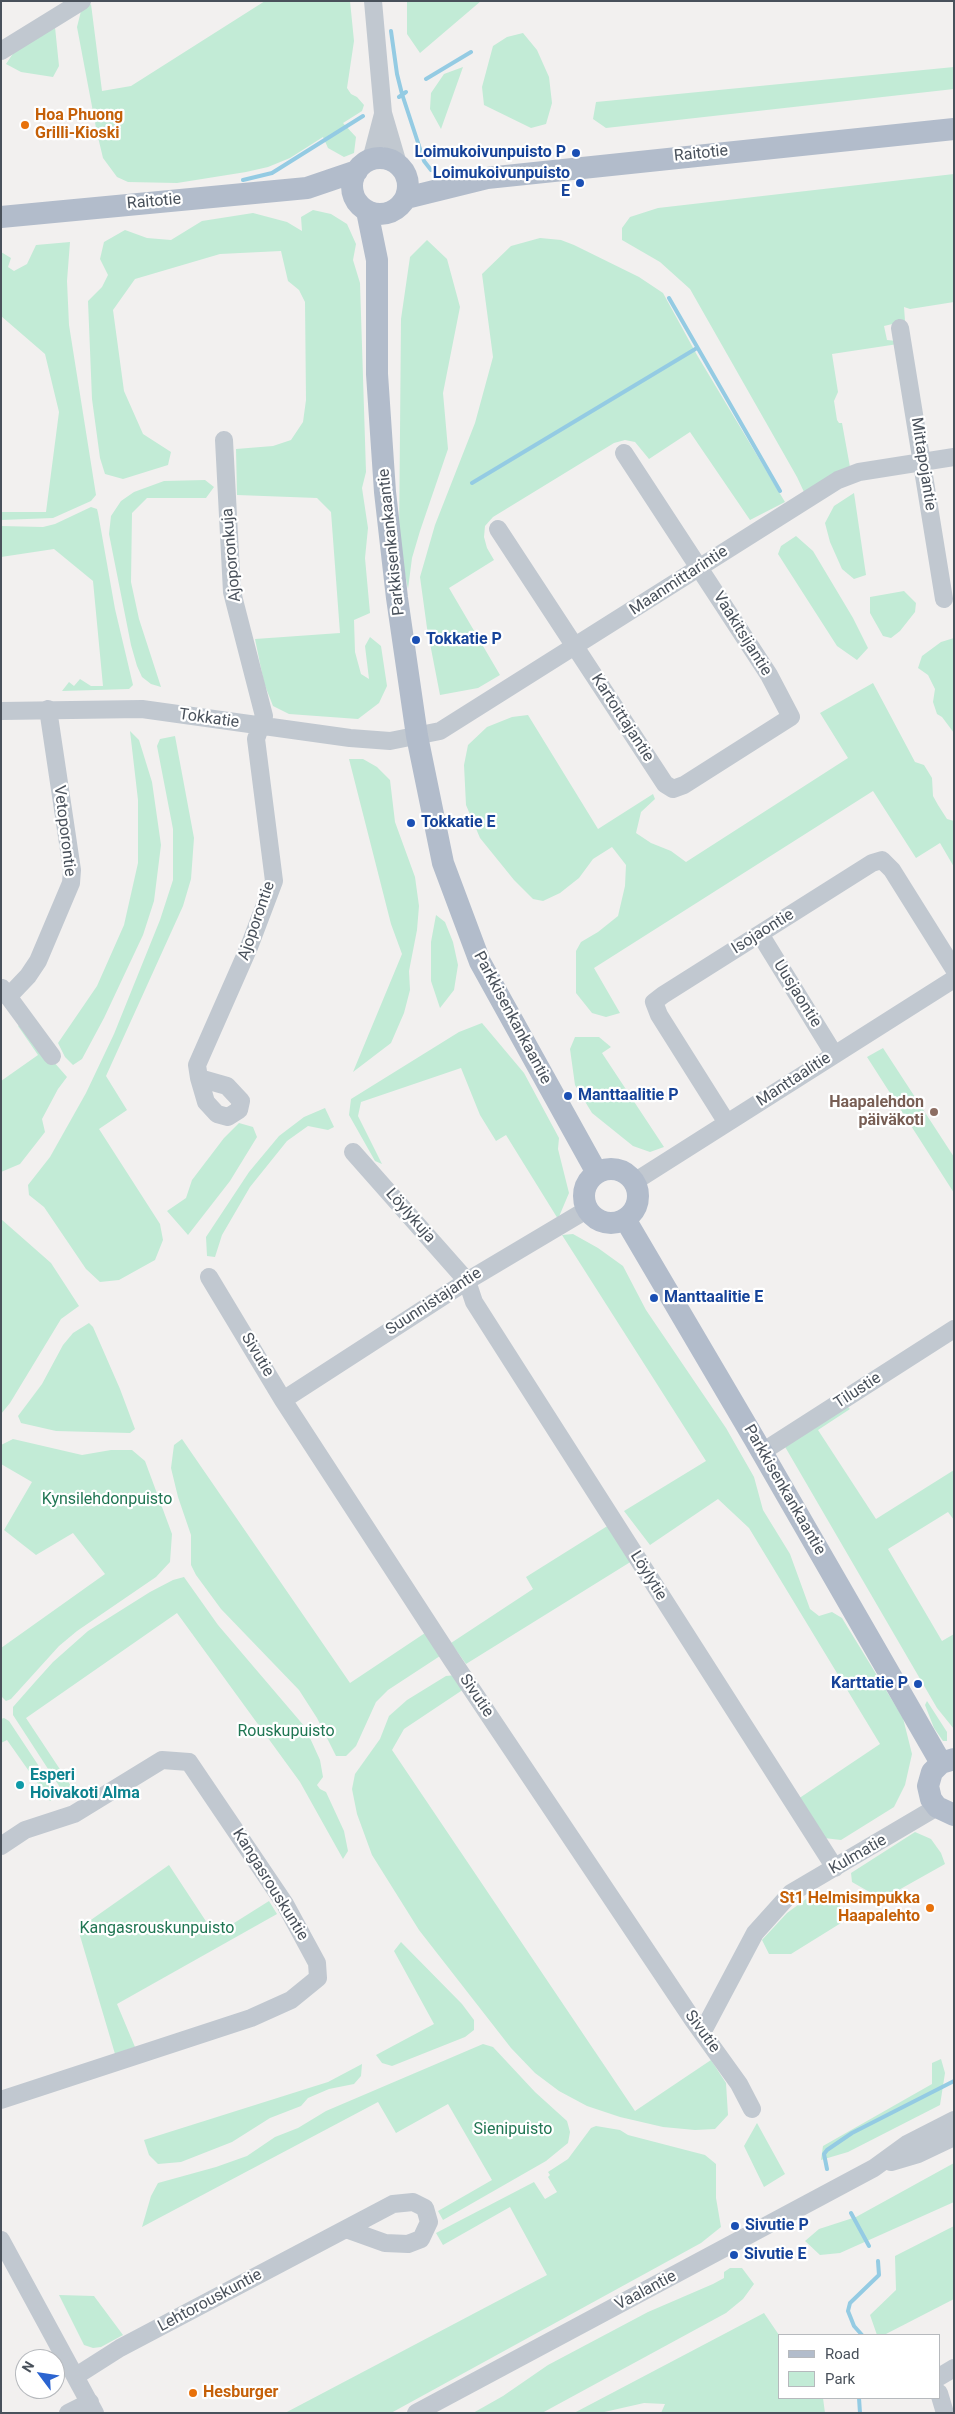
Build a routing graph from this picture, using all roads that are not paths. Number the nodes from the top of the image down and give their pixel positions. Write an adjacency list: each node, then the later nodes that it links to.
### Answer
1 (82, 1): 3 (street)
2 (372, 1): 4 (street)
3 (1, 51)
4 (383, 113): 6 (street); 7 (street)
5 (954, 129): 8 (main road, Raitotie)
6 (364, 165): 7 (main road); 9 (main road, Raitotie); 10 (main road)
7 (401, 167): 8 (main road); 11 (main road)
8 (450, 186): 11 (main road, Raitotie)
9 (307, 188): 10 (main road, Raitotie); 12 (main road, Raitotie)
10 (361, 204): 11 (main road); 13 (main road, Parkkisenkankaantie)
11 (400, 205): 13 (main road, Parkkisenkankaantie)
12 (1, 217)
13 (377, 260): 27 (main road, Parkkisenkankaantie)
14 (900, 328): 18 (street, Mittapojantie)
15 (224, 440): 26 (street, Ajoporonkuja)
16 (624, 453): 20 (street, Vaakitsijantie)
17 (954, 458): 18 (street, Maanmittarintie)
18 (923, 462): 20 (street, Maanmittarintie); 21 (street, Mittapojantie)
19 (498, 529): 22 (street, Kartoittajantie)
20 (700, 567): 22 (street, Maanmittarintie); 25 (street, Vaakitsijantie)
21 (944, 600)
22 (575, 647): 25 (street, Kartoittajantie); 27 (street, Maanmittarintie)
23 (48, 709): 24 (street, Tokkatie); 26 (street, Tokkatie); 31 (street, Vetoporontie)
24 (1, 711)
25 (790, 717)
26 (260, 726): 27 (street, Tokkatie); 34 (street, Ajoporontie)
27 (416, 736): 37 (main road, Parkkisenkankaantie)
28 (760, 934): 29 (street, Isojaontie); 32 (street, Uusjaontie); 35 (street, Isojaontie)
29 (954, 969)
30 (954, 979): 32 (street, Manttaalitie)
31 (5, 992): 33 (street)
32 (834, 1054): 35 (street, Manttaalitie)
33 (52, 1056)
34 (199, 1078)
35 (728, 1123): 38 (street, Manttaalitie)
36 (353, 1152): 42 (street, Löylykuja)
37 (597, 1173): 38 (main road); 39 (main road)
38 (634, 1182): 40 (main road)
39 (588, 1209): 40 (main road); 42 (street, Suunnistajantie)
40 (625, 1219): 45 (main road, Parkkisenkankaantie)
41 (209, 1277): 44 (street, Sivutie)
42 (466, 1280): 44 (street, Suunnistajantie); 49 (street, Löylytie)
43 (954, 1330): 45 (street, Tilustie)
44 (283, 1400): 50 (street, Sivutie)
45 (762, 1452): 46 (main road, Parkkisenkankaantie)
46 (948, 1761): 47 (main road)
47 (945, 1811): 49 (street, Kulmatie)
48 (1, 1846): 51 (street, Kangasrouskuntie)
49 (835, 1868): 50 (street, Kulmatie)
50 (703, 2031): 52 (street, Sivutie)
51 (1, 2100)
52 (752, 2109)
53 (954, 2120): 55 (street, Vaalantie)
54 (954, 2137): 55 (street, Vaalantie)
55 (874, 2168): 64 (street, Vaalantie)
56 (346, 2229): 59 (street, Lehtorouskuntie)
57 (1, 2240): 59 (street)
58 (954, 2368): 60 (street)
59 (76, 2376): 62 (street)
60 (940, 2376)
61 (940, 2396): 65 (street)
62 (92, 2407): 63 (street)
63 (68, 2413)
64 (416, 2413)
65 (945, 2413)

